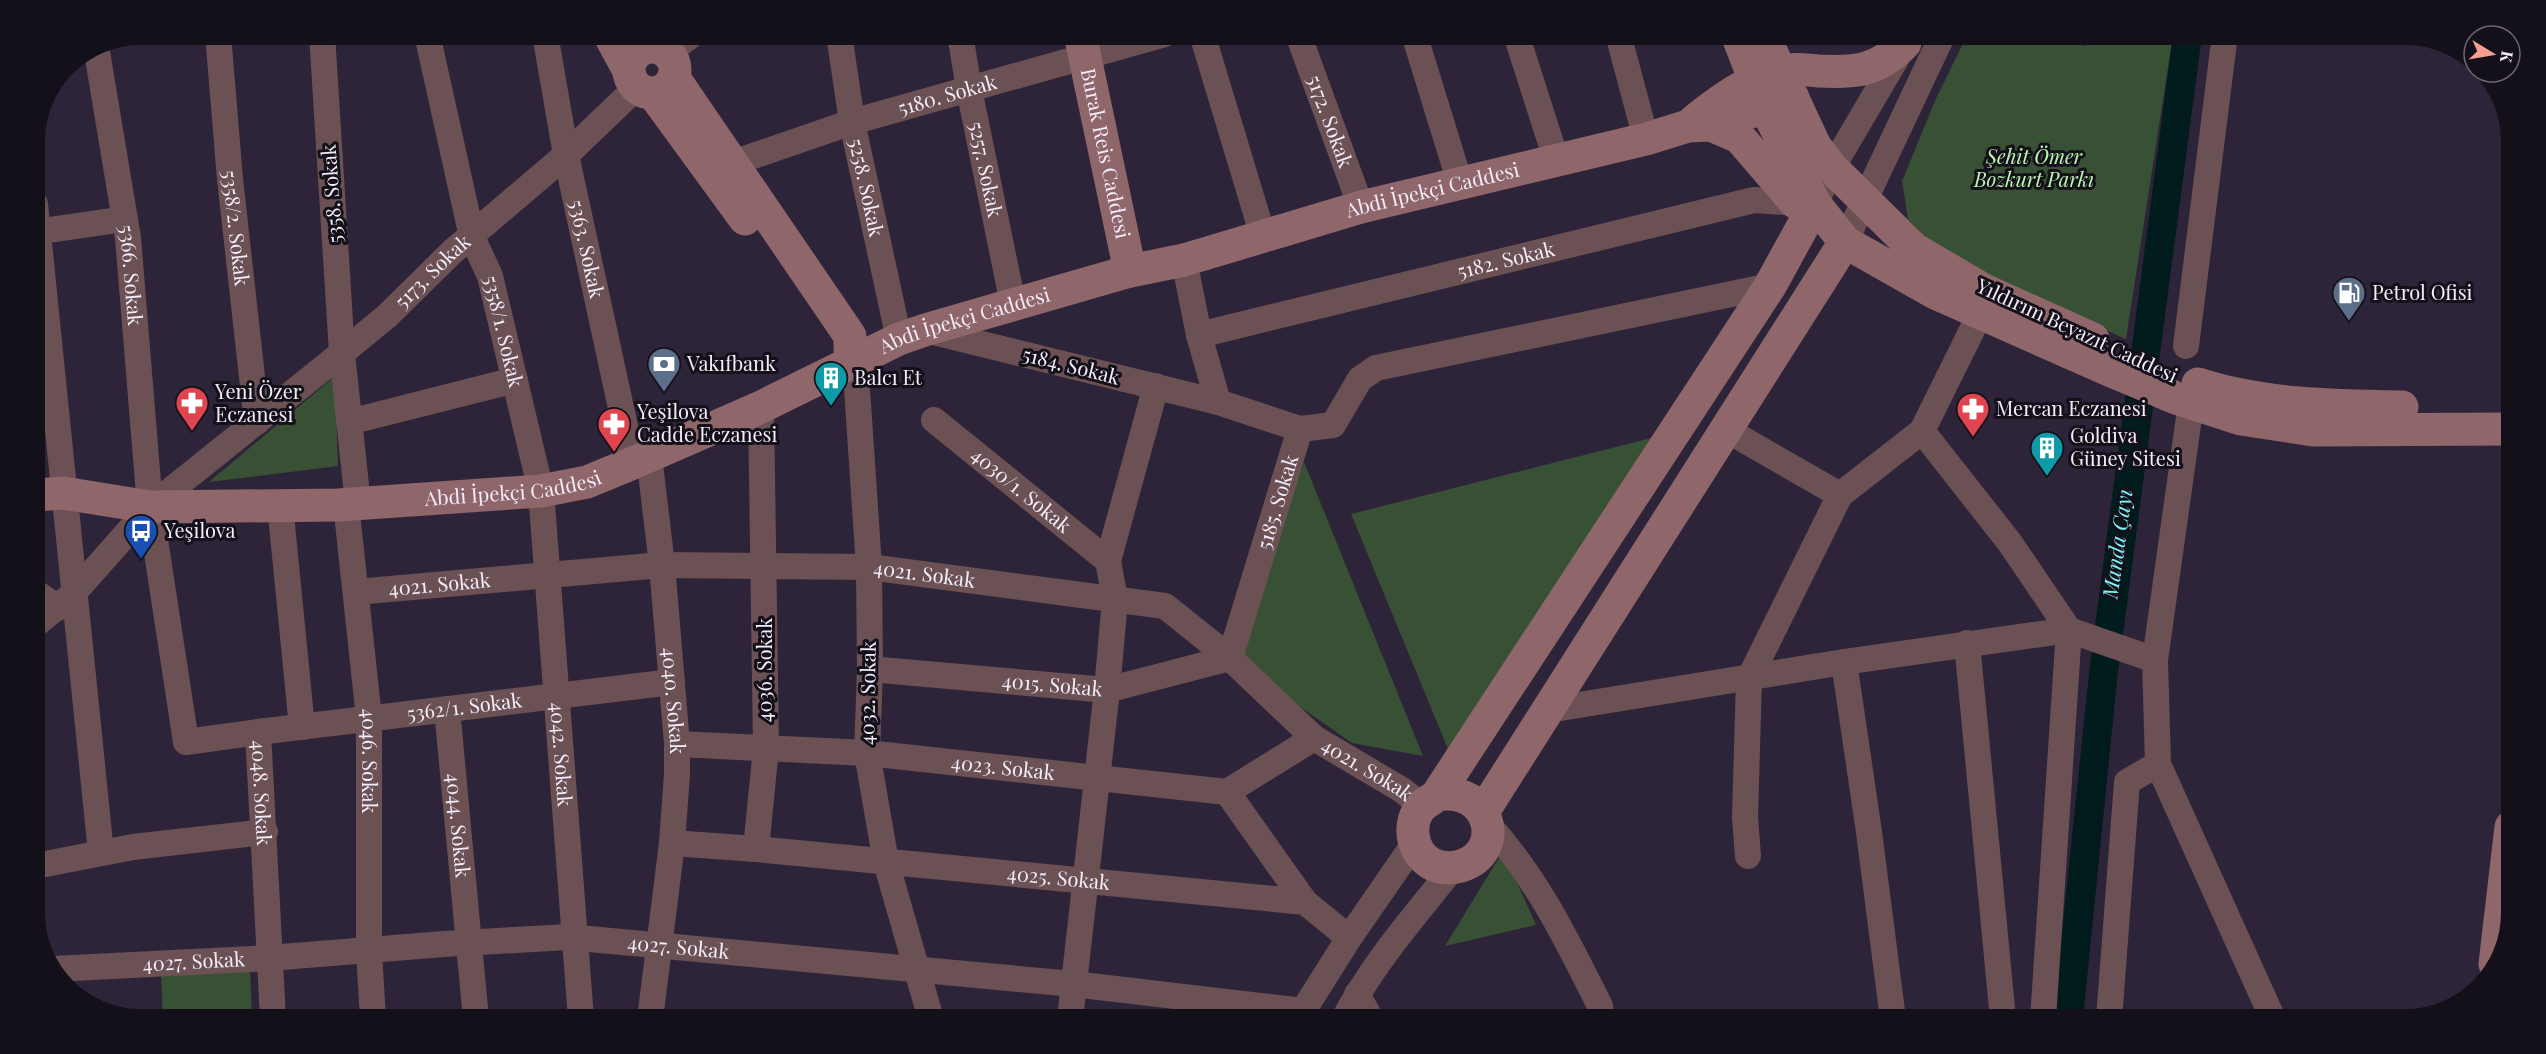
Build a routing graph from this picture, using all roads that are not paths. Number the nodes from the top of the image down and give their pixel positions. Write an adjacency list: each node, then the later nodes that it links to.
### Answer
1 (219, 45): 59 (street, 5358/2. Sokak)
2 (323, 45): 48 (street, 5358. Sokak)
3 (429, 45): 38 (street, 5358/1. Sokak)
4 (547, 45): 27 (street, 5363. Sokak)
5 (627, 45): 21 (main road)
6 (841, 45): 24 (street, 5258. Sokak)
7 (962, 45): 22 (street, 5257. Sokak)
8 (1082, 45): 22 (street, 5180. Sokak); 41 (main road, Burak Reis Caddesi)
9 (1205, 45): 37 (street)
10 (1302, 45): 34 (street, 5172. Sokak)
11 (1417, 45): 31 (street)
12 (1520, 45): 28 (street)
13 (1621, 45): 26 (street)
14 (1744, 45): 23 (main road, Yıldırım Beyazıt Caddesi)
15 (1765, 45): 23 (main road, Yıldırım Beyazıt Caddesi)
16 (1902, 45): 23 (main road)
17 (1905, 45): 30 (street)
18 (1938, 45): 32 (street)
19 (2224, 45): 47 (street)
20 (98, 56): 35 (street, 5366. Sokak)
21 (656, 62): 27 (street, 5173. Sokak); 29 (main road); 49 (main road)
22 (969, 88): 24 (street, 5180. Sokak); 43 (street, 5257. Sokak)
23 (1773, 89): 25 (main road, Abdi İpekçi Caddesi); 30 (main road, Yıldırım Beyazıt Caddesi); 33 (main road, Yıldırım Beyazıt Caddesi)
24 (852, 122): 29 (street, 5180. Sokak); 45 (street, 5258. Sokak)
25 (1700, 126): 26 (main road, Abdi İpekçi Caddesi); 33 (main road)
26 (1646, 139): 28 (main road, Abdi İpekçi Caddesi)
27 (566, 155): 38 (street, 5173. Sokak); 65 (street, 5363. Sokak)
28 (1556, 159): 31 (main road, Abdi İpekçi Caddesi)
29 (733, 163): 49 (main road)
30 (1833, 168): 32 (main road, Yıldırım Beyazıt Caddesi); 33 (street)
31 (1460, 183): 34 (main road, Abdi İpekçi Caddesi)
32 (1865, 200): 39 (street); 50 (main road, Yıldırım Beyazıt Caddesi)
33 (1805, 203): 39 (main road); 42 (main road); 46 (street, 5182. Sokak)
34 (1361, 207): 37 (main road, Abdi İpekçi Caddesi)
35 (125, 219): 36 (street); 71 (street, 5366. Sokak)
36 (45, 231)
37 (1263, 236): 40 (main road, Abdi İpekçi Caddesi)
38 (472, 237): 48 (street, 5173. Sokak); 51 (street, 5358/1. Sokak)
39 (1845, 242): 44 (main road); 62 (main road)
40 (1184, 260): 41 (main road, Abdi İpekçi Caddesi); 46 (street)
41 (1130, 271): 43 (main road, Abdi İpekçi Caddesi)
42 (1770, 286): 61 (street); 104 (main road)
43 (1013, 304): 45 (main road, Abdi İpekçi Caddesi)
44 (1980, 314): 50 (main road); 64 (street)
45 (912, 335): 49 (main road, Abdi İpekçi Caddesi); 52 (street, 5184. Sokak)
46 (1199, 335): 54 (street)
47 (2186, 346)
48 (342, 353): 59 (street, 5173. Sokak); 60 (street)
49 (853, 354): 55 (main road, Abdi İpekçi Caddesi); 75 (street, 4032. Sokak)
50 (2116, 361): 53 (main road)
51 (515, 380): 60 (street); 66 (street, 5358/1. Sokak)
52 (1156, 387): 54 (street, 5184. Sokak); 72 (street)
53 (2180, 393): 56 (main road, Yıldırım Beyazıt Caddesi); 63 (main road); 85 (street)
54 (1218, 402): 61 (street, 5185. Sokak)
55 (761, 407): 65 (main road, Abdi İpekçi Caddesi); 74 (street, 4036. Sokak)
56 (2501, 410)
57 (45, 413): 67 (street)
58 (934, 420): 72 (street, 4030/1. Sokak)
59 (257, 422): 71 (street, 5173. Sokak)
60 (349, 422): 69 (street)
61 (1300, 429): 84 (street, 5185. Sokak)
62 (1725, 429): 68 (street); 93 (main road)
63 (2501, 429)
64 (1922, 431): 68 (street); 82 (street)
65 (641, 460): 66 (main road, Abdi İpekçi Caddesi); 73 (street, 4040. Sokak)
66 (541, 491): 69 (main road, Abdi İpekçi Caddesi); 76 (street, 4042. Sokak)
67 (49, 494): 71 (main road, Abdi İpekçi Caddesi); 80 (street)
68 (1840, 495): 88 (street)
69 (352, 504): 70 (main road, Abdi İpekçi Caddesi); 77 (street, 4046. Sokak)
70 (280, 505): 71 (main road, Abdi İpekçi Caddesi); 95 (street)
71 (150, 507): 80 (street, 5173. Sokak); 96 (street, 4048. Sokak)
72 (1108, 561): 79 (street)
73 (662, 566): 74 (street, 4021. Sokak); 76 (street, 4021. Sokak); 89 (street, 4040. Sokak)
74 (764, 566): 75 (street, 4021. Sokak); 99 (street, 4036. Sokak)
75 (869, 567): 79 (street, 4021. Sokak); 87 (street, 4032. Sokak)
76 (547, 575): 77 (street, 4021. Sokak); 91 (street, 4042. Sokak)
77 (356, 592): 94 (street, 4046. Sokak)
78 (45, 595): 80 (street)
79 (1115, 599): 84 (street, 4021. Sokak); 90 (street)
80 (66, 601): 81 (street, 5173. Sokak); 109 (street)
81 (45, 617)
82 (2079, 633): 83 (street); 85 (street); 142 (street)
83 (1967, 643): 86 (street); 141 (street)
84 (1230, 658): 90 (street, 4015. Sokak); 97 (street, 4021. Sokak)
85 (2155, 660): 101 (street)
86 (1844, 662): 88 (street); 140 (street)
87 (870, 669): 90 (street, 4015. Sokak); 100 (street, 4032. Sokak)
88 (1749, 679): 93 (street); 110 (street)
89 (672, 682): 91 (street, 5362/1. Sokak); 98 (street, 4040. Sokak)
90 (1107, 690): 102 (street)
91 (557, 696): 92 (street, 5362/1. Sokak); 118 (street, 4042. Sokak)
92 (447, 709): 94 (street, 5362/1. Sokak); 120 (street, 4044. Sokak)
93 (1548, 710): 105 (main road)
94 (369, 718): 95 (street, 5362/1. Sokak); 122 (street, 4046. Sokak)
95 (302, 727): 96 (street, 5362/1. Sokak)
96 (258, 732): 106 (street, 4048. Sokak)
97 (1314, 738): 103 (street); 104 (street, 4021. Sokak)
98 (677, 744): 99 (street, 4023. Sokak); 107 (street, 4040. Sokak)
99 (766, 748): 100 (street, 4023. Sokak); 108 (street, 4036. Sokak)
100 (867, 753): 102 (street, 4023. Sokak); 111 (street, 4032. Sokak)
101 (2158, 764): 143 (street); 144 (street)
102 (1096, 779): 103 (street, 4023. Sokak); 114 (street)
103 (1227, 792): 115 (street)
104 (1421, 818): 105 (main road, 4021. Sokak); 113 (main road, 4021. Sokak); 119 (street)
105 (1485, 818): 113 (main road); 139 (street)
106 (265, 832): 109 (street); 123 (street, 4048. Sokak)
107 (672, 843): 108 (street); 121 (street, 4040. Sokak)
108 (756, 849): 111 (street, 4025. Sokak)
109 (101, 853): 112 (street)
110 (1748, 856)
111 (886, 862): 114 (street, 4025. Sokak); 125 (street, 4032. Sokak)
112 (45, 864)
113 (1452, 869): 127 (street)
114 (1085, 881): 115 (street, 4025. Sokak); 126 (street)
115 (1305, 902): 119 (street)
116 (2501, 908): 117 (main road)
117 (2497, 937)
118 (575, 938): 120 (street, 4027. Sokak); 121 (street, 4027. Sokak); 131 (street, 4042. Sokak)
119 (1349, 938): 136 (street)
120 (468, 942): 122 (street, 4027. Sokak); 130 (street, 4044. Sokak)
121 (661, 945): 125 (street, 4027. Sokak); 132 (street, 4040. Sokak)
122 (369, 951): 123 (street, 4027. Sokak); 129 (street, 4046. Sokak)
123 (270, 958): 124 (street, 4027. Sokak); 128 (street, 4048. Sokak)
124 (63, 968)
125 (918, 970): 126 (street, 4027. Sokak); 133 (street, 4032. Sokak)
126 (1073, 984): 134 (street); 135 (street, 4027. Sokak)
127 (1356, 994): 137 (street); 138 (street)
128 (272, 1009)
129 (372, 1009)
130 (475, 1009)
131 (579, 1009)
132 (652, 1009)
133 (928, 1009)
134 (1071, 1009)
135 (1255, 1009)
136 (1303, 1009)
137 (1349, 1009)
138 (1365, 1009)
139 (1600, 1009)
140 (1892, 1009)
141 (2002, 1009)
142 (2044, 1009)
143 (2110, 1009)
144 (2268, 1009)

